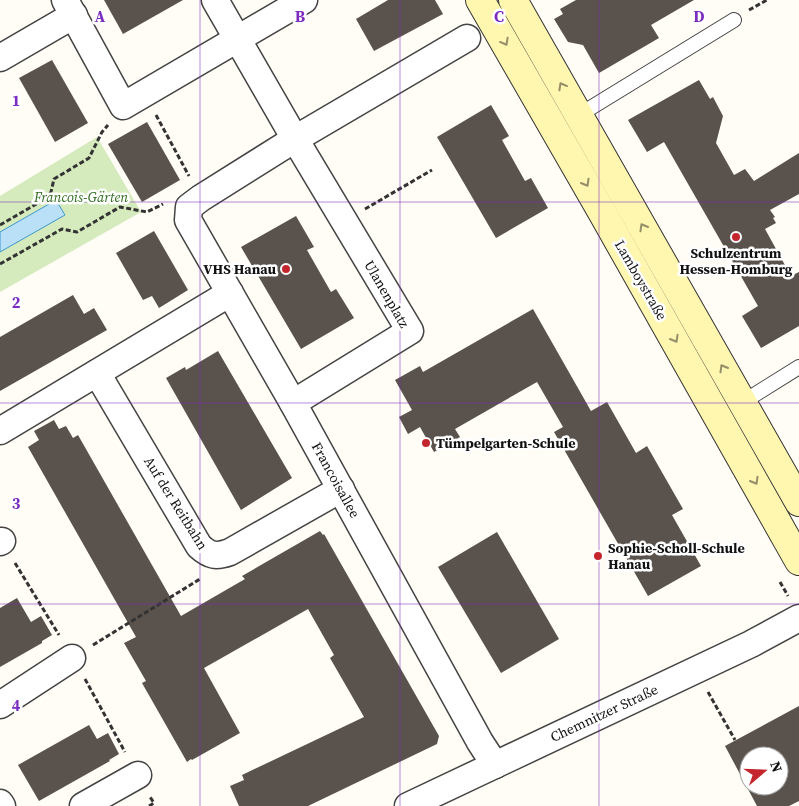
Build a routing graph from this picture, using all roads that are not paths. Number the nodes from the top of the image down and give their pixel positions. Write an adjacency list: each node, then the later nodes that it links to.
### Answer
1 (215, 0): 8 (street, Ulanenplatz)
2 (304, 0): 8 (street)
3 (480, 0): 20 (main road, Lamboystraße, one-way to 20)
4 (513, 0): 10 (main road, Lamboystraße, one-way to 4)
5 (70, 8): 8 (street); 9 (street)
6 (734, 20): 10 (lane)
7 (467, 38): 11 (street)
8 (238, 39): 11 (street, Ulanenplatz)
9 (0, 58)
10 (579, 115): 16 (main road, Lamboystraße, one-way to 10)
11 (296, 139): 12 (street, Francoisallee); 15 (street, Ulanenplatz)
12 (230, 293): 14 (street); 15 (street, Francoisallee)
13 (799, 367): 16 (lane)
14 (97, 373): 17 (street); 18 (street, Auf der Reitbahn)
15 (293, 402): 18 (street, Francoisallee)
16 (743, 402): 19 (main road, Lamboystraße)
17 (0, 431)
18 (341, 489): 24 (street, Francoisallee)
19 (799, 502)
20 (799, 561)
21 (799, 618): 24 (street, Chemnitzer Straße)
22 (67, 649): 23 (street)
23 (0, 705)
24 (495, 765): 27 (street, Chemnitzer Straße)
25 (138, 775): 26 (street)
26 (83, 806)
27 (408, 806)

